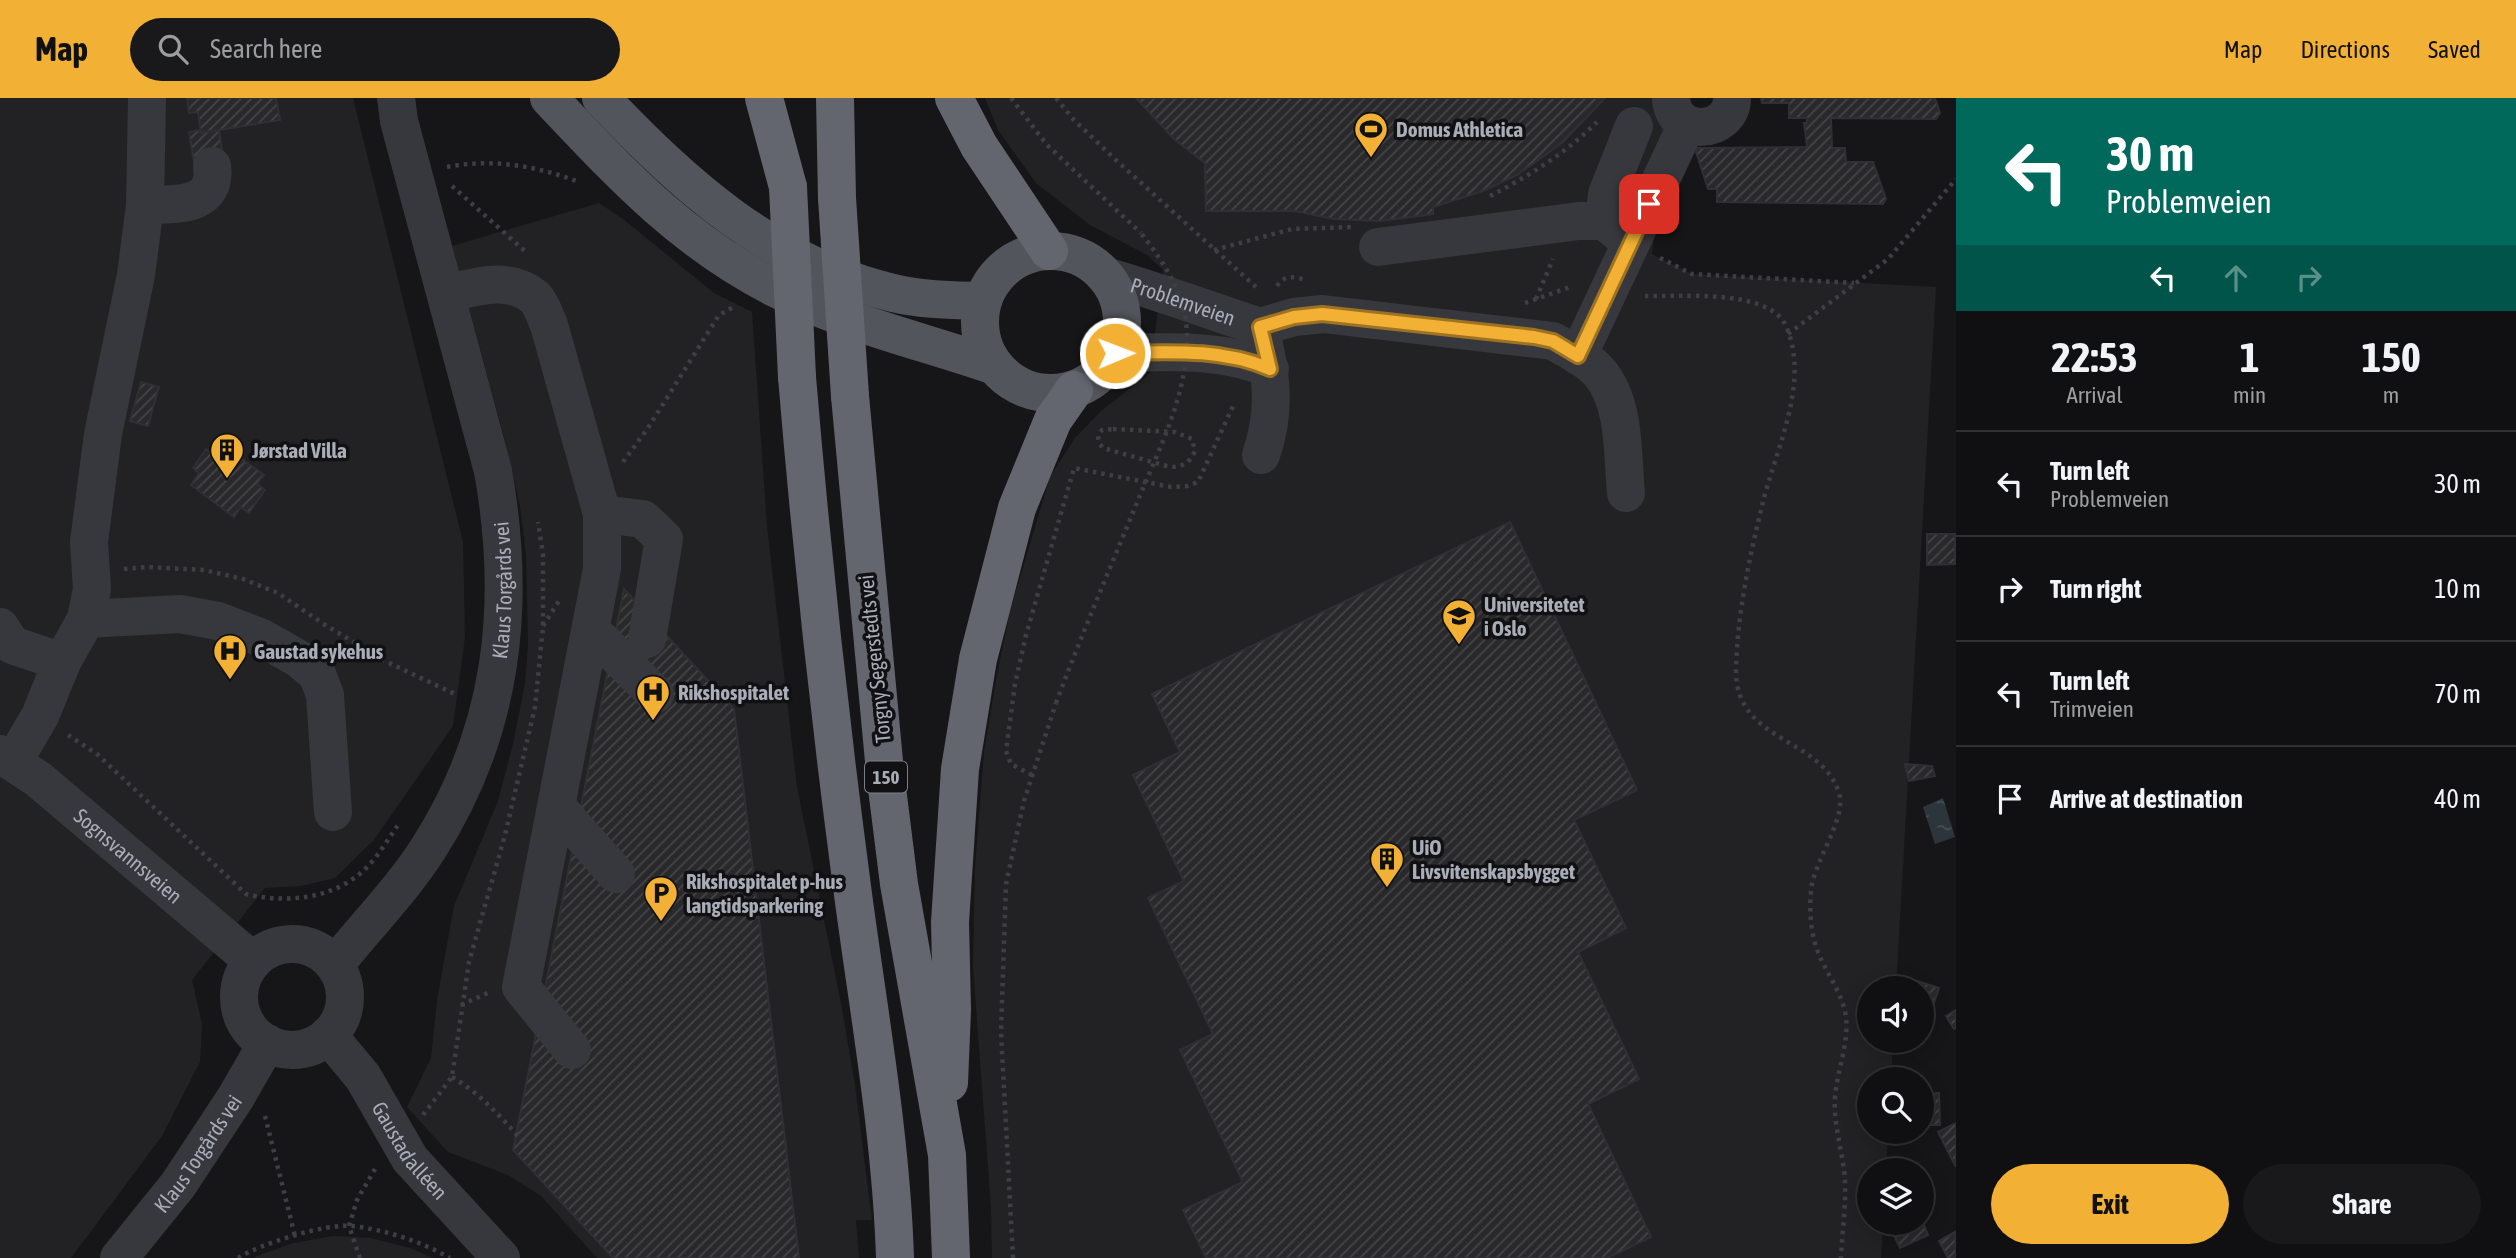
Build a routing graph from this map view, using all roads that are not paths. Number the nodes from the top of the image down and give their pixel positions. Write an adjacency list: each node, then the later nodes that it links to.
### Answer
1 (147, 98): 14 (street)
2 (396, 98): 19 (street, Klaus Torgårds vei)
3 (549, 98): 24 (main road)
4 (601, 98): 20 (main road)
5 (764, 98): 13 (highway)
6 (785, 98): 13 (highway, 150)
7 (835, 98): 45 (highway, Torgny Segerstedts vei / 150, bridge)
8 (954, 98): 17 (highway)
9 (1732, 98): 10 (street)
10 (1679, 111): 15 (street)
11 (1619, 121): 15 (street)
12 (212, 166): 14 (street)
13 (786, 178): 48 (highway, 150, bridge)
14 (145, 205): 30 (street)
15 (1617, 232): 16 (street); 23 (street)
16 (1368, 237)
17 (1049, 251): 18 (main road); 20 (main road)
18 (1105, 276): 21 (street, Problemveien); 22 (main road)
19 (446, 294): 29 (street); 41 (street, Klaus Torgårds vei)
20 (983, 301): 24 (main road)
21 (1260, 309): 23 (street); 25 (street, Problemveien)
22 (1115, 353): 25 (street, Problemveien); 26 (main road)
23 (1578, 356): 28 (street)
24 (995, 366): 26 (main road)
25 (1270, 369): 27 (street, Problemveien)
26 (1074, 390): 45 (highway)
27 (1261, 455)
28 (1626, 493)
29 (599, 504): 32 (street); 33 (street)
30 (86, 619): 34 (street); 38 (street)
31 (0, 627): 34 (street)
32 (592, 631): 35 (street); 37 (street)
33 (647, 639)
34 (62, 662): 36 (street)
35 (655, 694)
36 (6, 758): 40 (street, Sognsvannsveien)
37 (557, 807): 39 (street); 44 (street)
38 (333, 812)
39 (615, 874)
40 (253, 961): 41 (street); 43 (street)
41 (335, 965): 42 (street)
42 (328, 1035): 43 (street); 47 (street, Gaustadalléen)
43 (267, 1043): 46 (street, Klaus Torgårds vei)
44 (572, 1050)
45 (947, 1155): 49 (highway, Torgny Segerstedts vei / 150)
46 (119, 1258)
47 (501, 1258)
48 (895, 1258)
49 (951, 1258)

